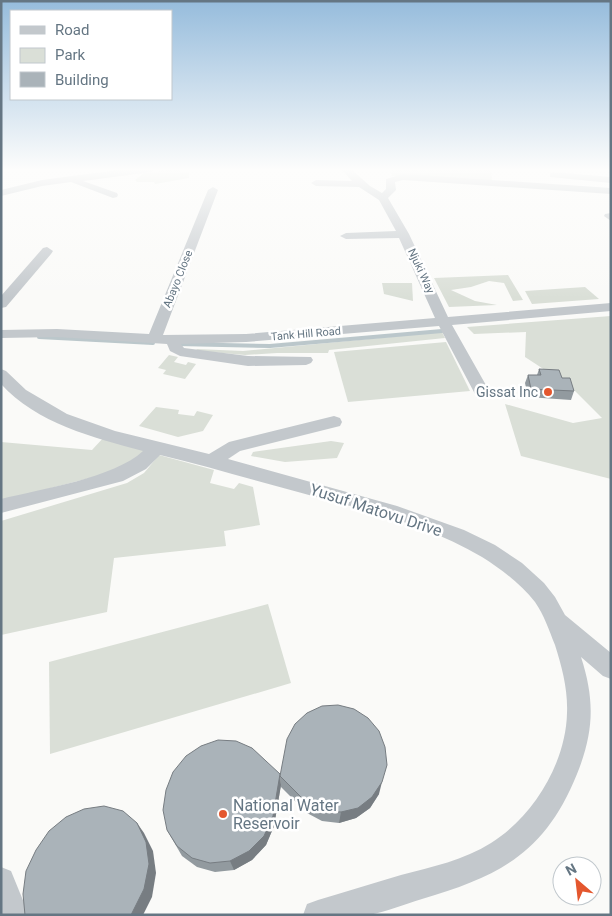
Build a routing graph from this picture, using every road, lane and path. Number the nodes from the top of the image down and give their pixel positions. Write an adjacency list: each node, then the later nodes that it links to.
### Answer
1 (204, 212): 10 (street, Abayo Close)
2 (391, 212): 3 (street, Njuki Way)
3 (404, 234): 4 (street); 8 (street, Njuki Way)
4 (346, 236)
5 (47, 251): 6 (street)
6 (1, 304)
7 (611, 307): 8 (street, Tank Hill Road)
8 (445, 322): 11 (street, Tank Hill Road); 14 (street, Njuki Way)
9 (1, 334): 10 (street, Tank Hill Road)
10 (154, 340): 11 (street, Tank Hill Road)
11 (173, 340): 12 (street)
12 (306, 360)
13 (1, 374): 16 (street, Yusuf Matovu Drive)
14 (483, 394)
15 (334, 422): 17 (street)
16 (156, 449): 17 (street, Yusuf Matovu Drive); 18 (street)
17 (211, 461): 19 (street, Yusuf Matovu Drive)
18 (1, 506)
19 (558, 622): 20 (street); 23 (street, Yusuf Matovu Drive)
20 (611, 668)
21 (1, 881): 22 (street)
22 (14, 915)
23 (318, 915)

